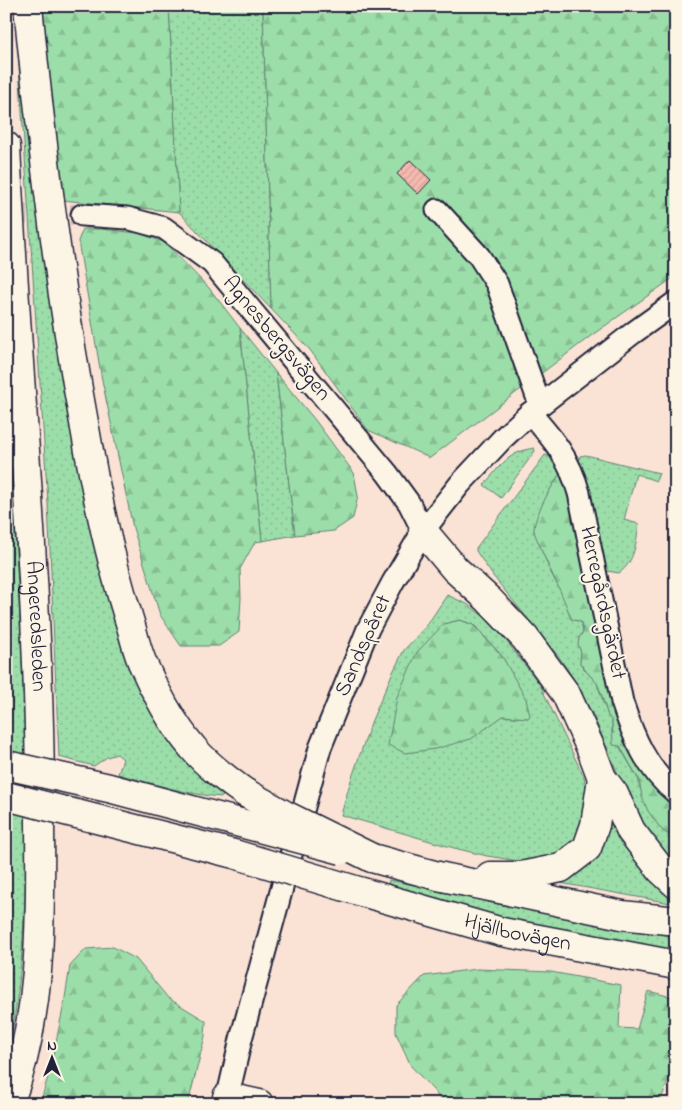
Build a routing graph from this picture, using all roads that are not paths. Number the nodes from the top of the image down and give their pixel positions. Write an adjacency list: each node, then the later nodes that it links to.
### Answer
1 (28, 6): 12 (main road, bridge)
2 (6, 146): 20 (main road, Angeredsleden)
3 (437, 210): 6 (street)
4 (82, 214): 7 (street, Agnesbergsvägen)
5 (676, 302): 6 (street, Sandspåret)
6 (535, 409): 7 (street, Sandspåret); 10 (street, Herregårdsgärdet)
7 (422, 531): 9 (main road); 19 (street, Sandspåret)
8 (6, 765): 12 (main road, bridge)
9 (602, 778): 13 (main road); 14 (main road)
10 (676, 793)
11 (6, 796): 16 (main road, Hjällbovägen, bridge)
12 (372, 858): 13 (main road, Hjällbovägen)
13 (438, 876): 15 (main road, Hjällbovägen)
14 (676, 884)
15 (676, 921)
16 (502, 932): 17 (main road, Hjällbovägen); 18 (main road)
17 (676, 965)
18 (676, 984)
19 (226, 1100): 21 (main road)
20 (9, 1104)
21 (259, 1104)

